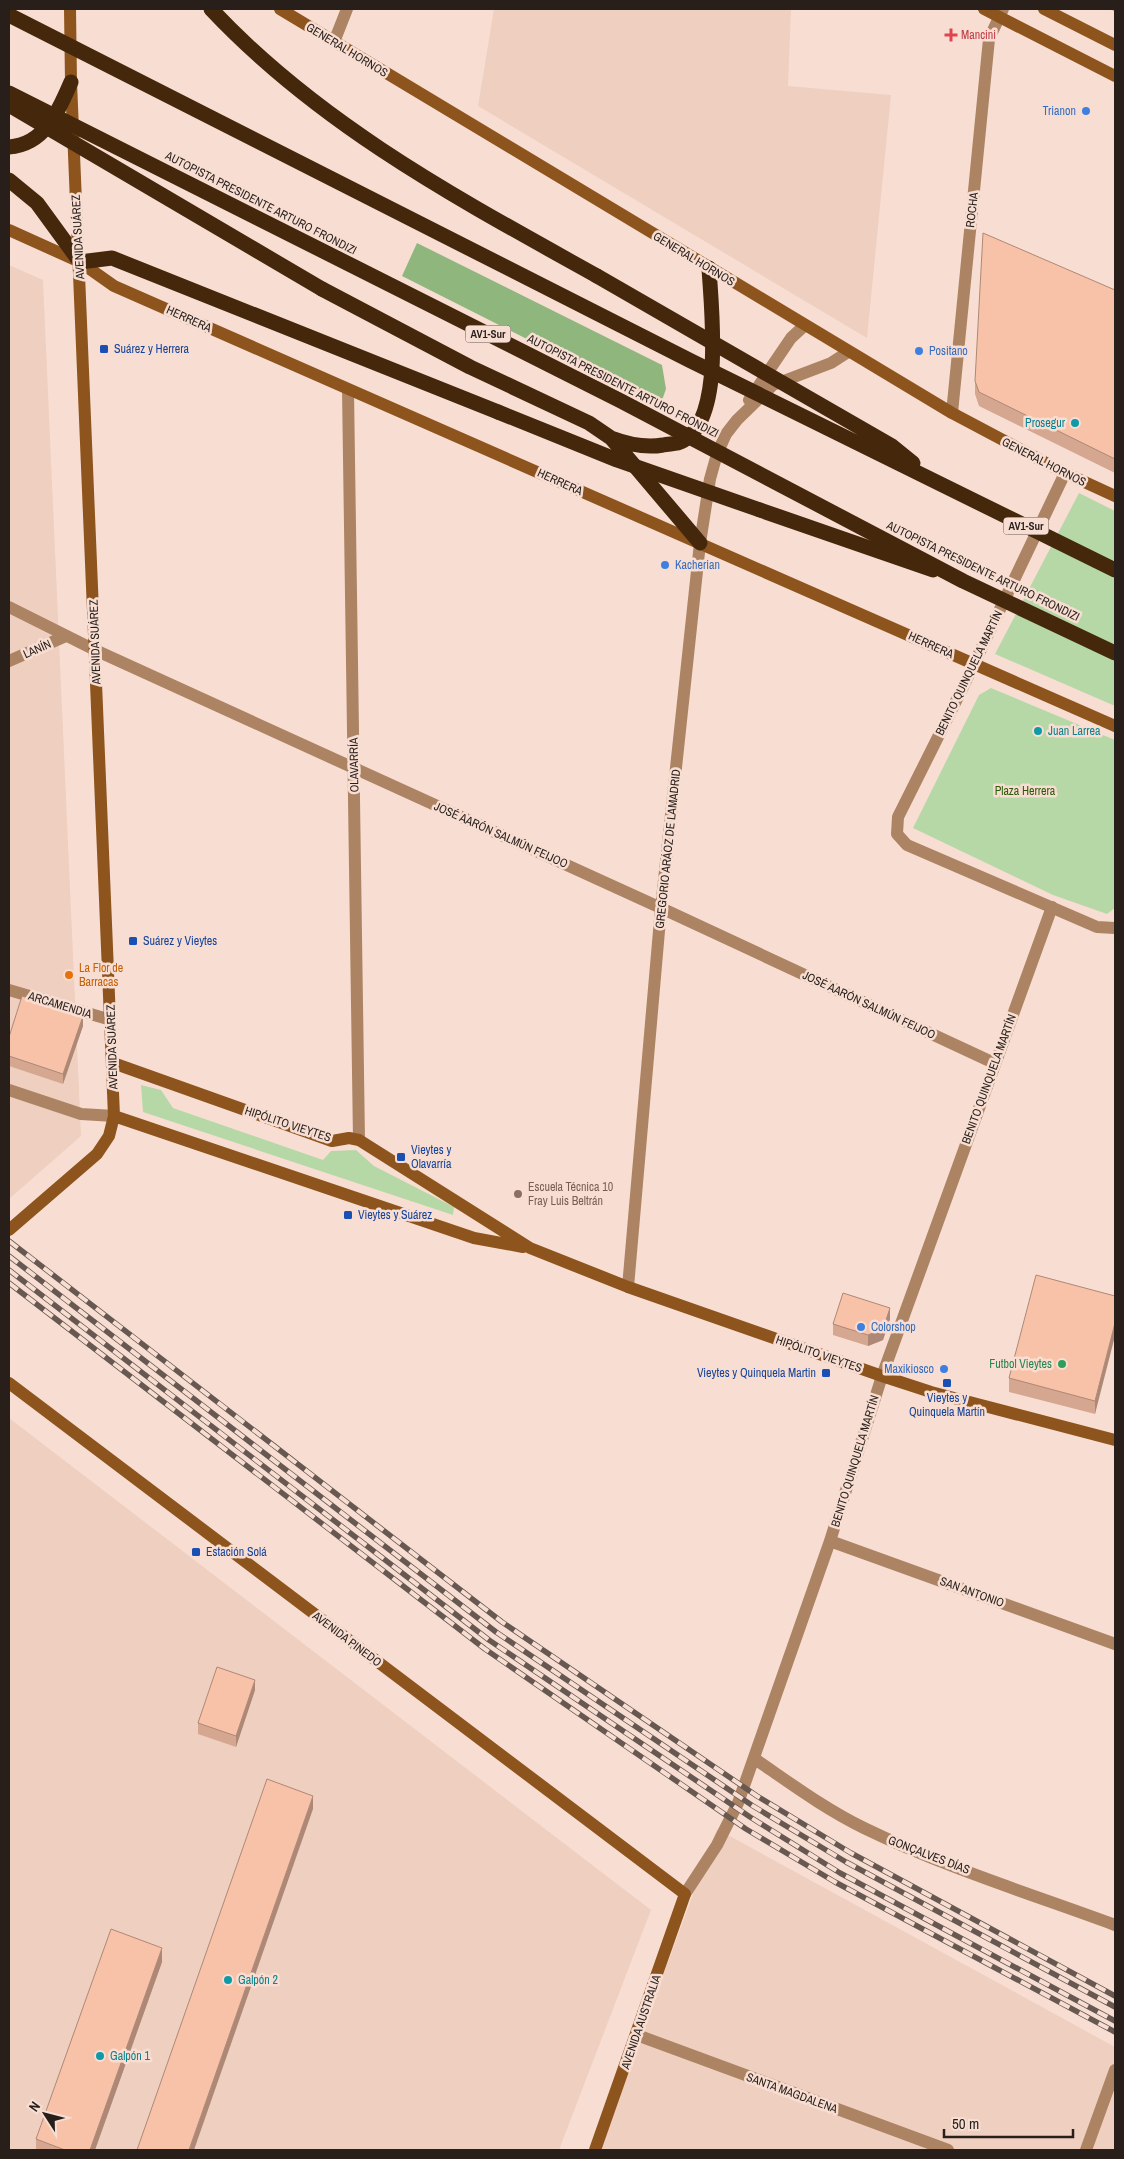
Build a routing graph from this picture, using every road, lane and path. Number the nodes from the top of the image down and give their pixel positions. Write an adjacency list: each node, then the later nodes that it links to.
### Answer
1 (70, 9): 12 (main road, AVENIDA SUÁREZ)
2 (211, 9): 27 (highway, bridge)
3 (280, 9): 9 (main road, GENERAL HORNOS)
4 (347, 9): 9 (street)
5 (984, 9): 7 (main road)
6 (1044, 9): 10 (main road)
7 (1001, 13): 11 (main road); 23 (street, ROCHA)
8 (9, 15): 27 (highway, AV1-Sur, bridge)
9 (334, 42): 19 (main road, GENERAL HORNOS)
10 (1115, 45)
11 (1115, 76)
12 (70, 82): 15 (highway); 18 (main road, AVENIDA SUÁREZ)
13 (9, 93): 31 (highway, AUTOPISTA PRESIDENTE ARTURO FRONDIZI / AV1-Sur, bridge)
14 (9, 105): 25 (highway, bridge)
15 (9, 147)
16 (9, 180): 18 (highway)
17 (9, 230): 18 (main road, HERRERA)
18 (80, 262): 22 (main road, HERRERA); 31 (highway, bridge); 34 (main road, AVENIDA SUÁREZ)
19 (709, 268): 20 (main road, GENERAL HORNOS); 25 (highway)
20 (804, 326): 21 (main road, GENERAL HORNOS); 24 (street, GREGORIO ARÁOZ DE LAMADRID)
21 (848, 352): 23 (main road, GENERAL HORNOS); 24 (street, GREGORIO ARÁOZ DE LAMADRID)
22 (348, 390): 29 (main road, HERRERA); 39 (street, OLAVARRÍA)
23 (952, 413): 26 (main road, GENERAL HORNOS)
24 (737, 420): 29 (street, GREGORIO ARÁOZ DE LAMADRID)
25 (611, 438): 29 (highway)
26 (1065, 473): 28 (main road, GENERAL HORNOS); 37 (street, BENITO QUINQUELA MARTÍN)
27 (936, 481): 30 (highway, AV1-Sur, bridge)
28 (1115, 496)
29 (700, 542): 37 (main road, HERRERA); 41 (street, GREGORIO ARÁOZ DE LAMADRID)
30 (1115, 570)
31 (963, 581): 35 (highway, AUTOPISTA PRESIDENTE ARTURO FRONDIZI / AV1-Sur, bridge)
32 (9, 607): 33 (street, JOSÉ AARÓN SALMÚN FEIJOO)
33 (66, 636): 34 (street, JOSÉ AARÓN SALMÚN FEIJOO); 36 (street, LANÍN)
34 (95, 650): 39 (street, JOSÉ AARÓN SALMÚN FEIJOO); 44 (main road, AVENIDA SUÁREZ)
35 (1115, 653)
36 (9, 662)
37 (974, 664): 38 (main road, HERRERA); 40 (street, BENITO QUINQUELA MARTÍN)
38 (1115, 726)
39 (354, 769): 41 (street, JOSÉ AARÓN SALMÚN FEIJOO); 49 (street, OLAVARRÍA)
40 (1052, 907): 42 (street); 46 (street, BENITO QUINQUELA MARTÍN)
41 (661, 908): 46 (street, JOSÉ AARÓN SALMÚN FEIJOO); 52 (street, GREGORIO ARÁOZ DE LAMADRID)
42 (1115, 928)
43 (9, 990): 44 (street, ARCAMENDIA)
44 (111, 1020): 45 (main road, AVENIDA SUÁREZ)
45 (113, 1063): 48 (main road, AVENIDA SUÁREZ); 49 (main road, HIPÓLITO VIEYTES)
46 (994, 1064): 53 (street, BENITO QUINQUELA MARTÍN)
47 (9, 1090): 48 (street)
48 (114, 1116): 50 (main road, AVENIDA SUÁREZ); 51 (main road, HIPÓLITO VIEYTES)
49 (359, 1140): 51 (main road, HIPÓLITO VIEYTES)
50 (9, 1230)
51 (530, 1248): 52 (main road, HIPÓLITO VIEYTES)
52 (628, 1286): 53 (main road, HIPÓLITO VIEYTES)
53 (882, 1376): 55 (main road, HIPÓLITO VIEYTES); 56 (street, BENITO QUINQUELA MARTÍN)
54 (9, 1383): 59 (main road, AVENIDA PINEDO)
55 (1115, 1440)
56 (830, 1541): 57 (street, SAN ANTONIO); 58 (street, BENITO QUINQUELA MARTÍN)
57 (1115, 1644)
58 (755, 1759): 59 (street, BENITO QUINQUELA MARTÍN); 60 (street, GONÇALVES DÍAS)
59 (685, 1894): 61 (main road, AVENIDA AUSTRALIA)
60 (1115, 1925)
61 (636, 2035): 63 (main road, AVENIDA AUSTRALIA); 64 (street, SANTA MAGDALENA)
62 (1115, 2070): 65 (street)
63 (595, 2150)
64 (948, 2150)
65 (1086, 2150)

